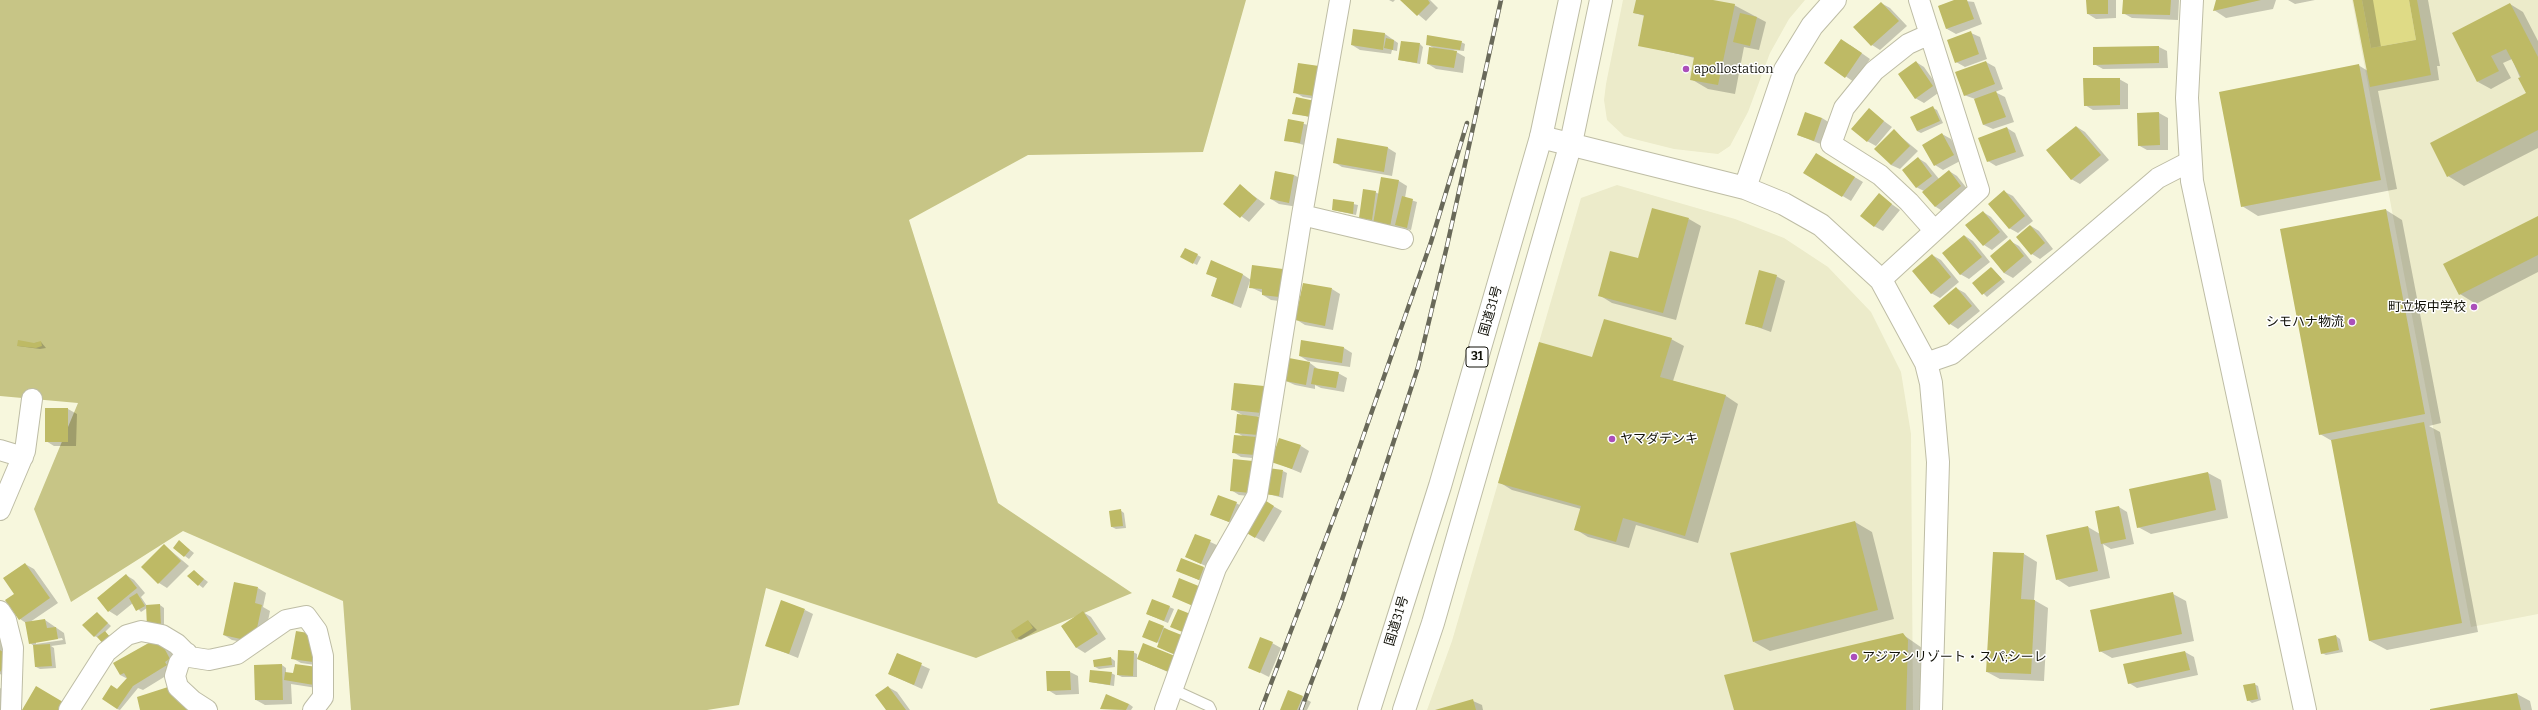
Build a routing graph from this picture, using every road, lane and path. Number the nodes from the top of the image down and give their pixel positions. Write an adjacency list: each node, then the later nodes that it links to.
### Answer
1 (1340, 0): 12 (street)
2 (1570, 0): 8 (main road, 国道31号 / 31)
3 (1601, 0): 9 (main road, 31)
4 (1835, 0): 11 (main road)
5 (1920, 0): 7 (street)
6 (2192, 0): 10 (main road)
7 (1930, 34): 13 (street); 13 (street)
8 (1541, 136): 9 (main road); 30 (main road, 国道31号 / 31)
9 (1570, 143): 11 (main road); 31 (main road, 31)
10 (2191, 161): 16 (street); 33 (main road)
11 (1745, 188): 15 (main road)
12 (1302, 215): 14 (street); 23 (street)
13 (1934, 230): 15 (street)
14 (1403, 239)
15 (1881, 280): 16 (main road)
16 (1926, 363): 32 (main road)
17 (32, 399): 19 (street)
18 (0, 450): 19 (street)
19 (23, 457): 20 (street)
20 (0, 510)
21 (0, 611): 24 (street)
22 (187, 653): 25 (street); 26 (street); 27 (street)
23 (1172, 689): 28 (street); 29 (lane)
24 (11, 710)
25 (69, 710)
26 (207, 710)
27 (313, 710)
28 (1165, 710)
29 (1211, 710)
30 (1369, 710)
31 (1404, 710)
32 (1930, 710)
33 (2305, 710)

